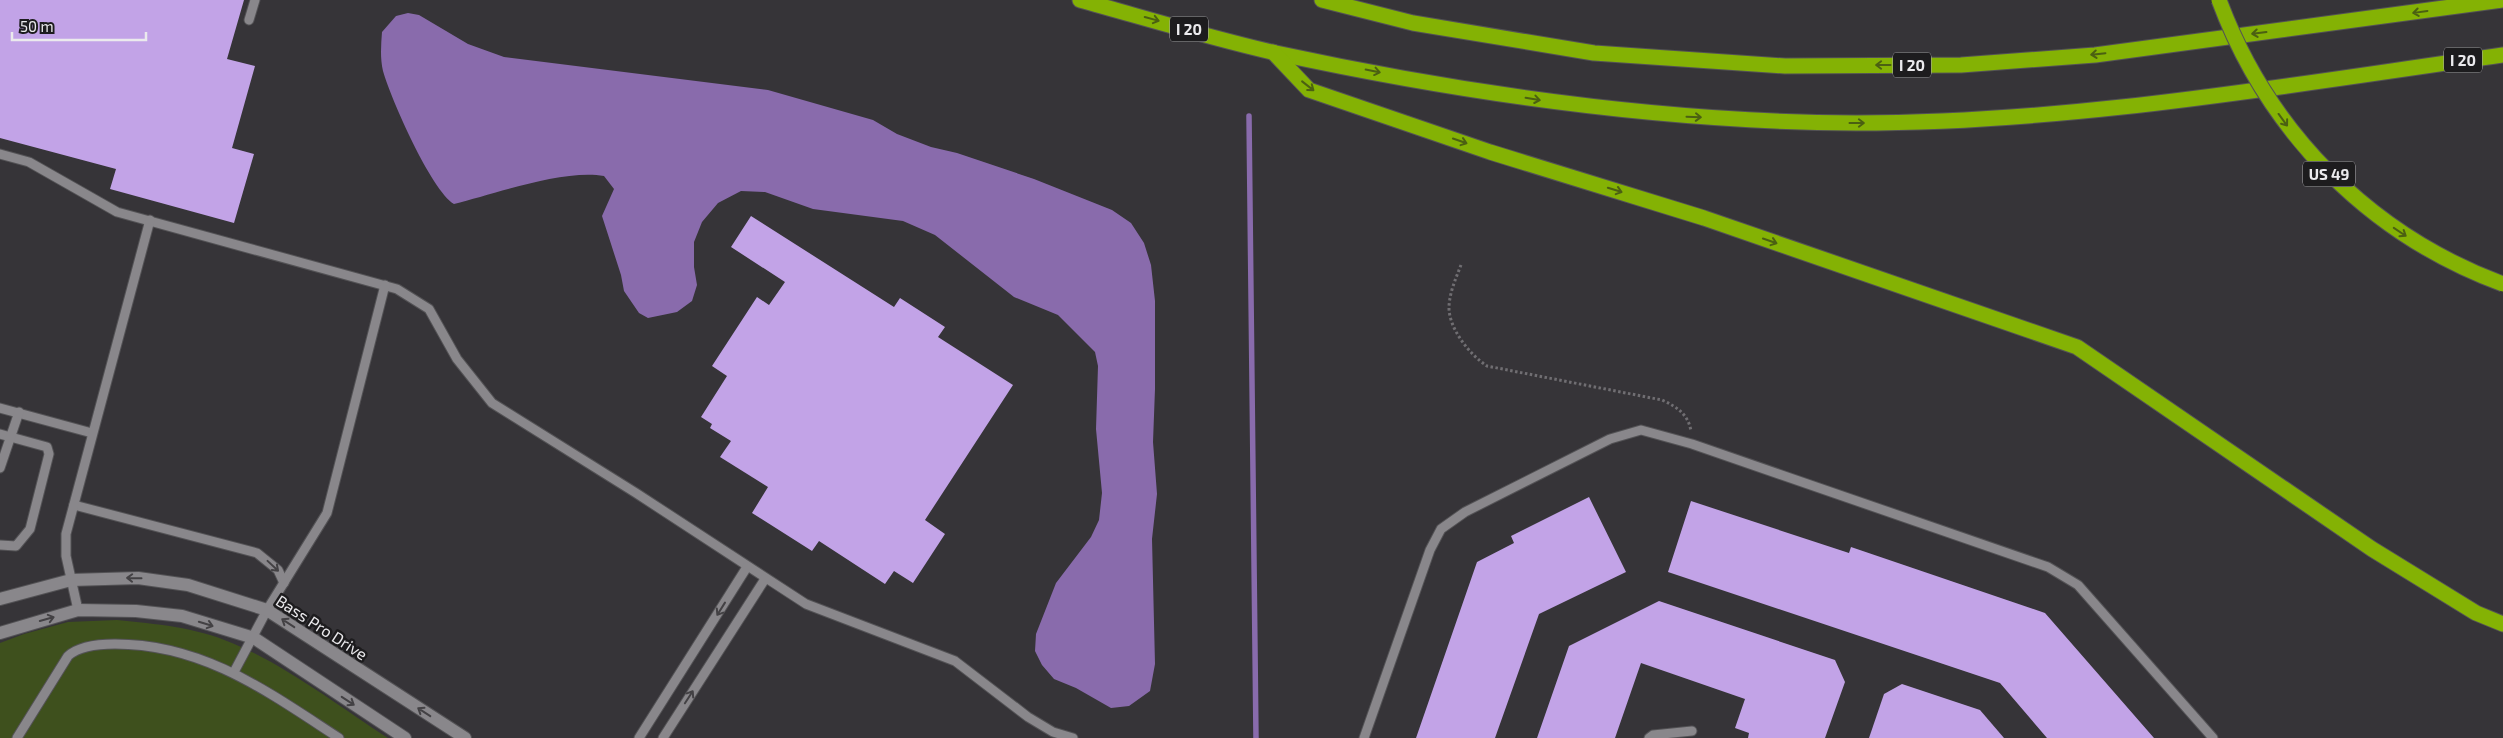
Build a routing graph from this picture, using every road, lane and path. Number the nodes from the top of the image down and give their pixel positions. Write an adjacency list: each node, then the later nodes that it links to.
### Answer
1 (255, 0): 6 (lane)
2 (1080, 0): 7 (highway, I 20, one-way to 7)
3 (1322, 0): 5 (highway, I 20, one-way to 3)
4 (2219, 0): 12 (highway, US 49, one-way to 12, bridge)
5 (2503, 0)
6 (250, 20)
7 (1274, 52): 8 (highway, I 20, one-way to 8); 30 (highway, one-way to 30)
8 (2503, 55)
9 (0, 154): 10 (lane)
10 (150, 220): 13 (lane); 16 (lane)
11 (1461, 265): 19 (path)
12 (2503, 284)
13 (385, 285): 23 (lane); 26 (lane)
14 (0, 408): 15 (lane)
15 (19, 412): 16 (lane); 18 (lane)
16 (92, 433): 21 (lane)
17 (0, 434): 18 (lane)
18 (11, 437): 20 (lane); 22 (lane)
19 (1692, 444): 42 (lane); 44 (lane)
20 (0, 468)
21 (74, 505): 25 (lane); 26 (lane, one-way to 26)
22 (0, 545)
23 (747, 567): 24 (lane); 39 (lane, one-way to 39)
24 (765, 579): 40 (lane, one-way to 24); 41 (lane)
25 (71, 580): 27 (street, Bass Pro Drive); 28 (lane); 29 (street, Bass Pro Drive, one-way to 25)
26 (284, 583): 29 (lane)
27 (0, 599)
28 (78, 610): 31 (street, one-way to 28); 32 (street, one-way to 32)
29 (267, 610): 32 (lane); 38 (street, Bass Pro Drive, one-way to 29)
30 (2503, 624)
31 (0, 633)
32 (254, 638): 33 (lane); 37 (street, one-way to 37)
33 (234, 672): 35 (lane); 36 (lane)
34 (1692, 731): 43 (lane)
35 (17, 738)
36 (339, 738)
37 (405, 738)
38 (465, 738)
39 (639, 738)
40 (662, 738)
41 (1072, 738)
42 (1364, 738)
43 (1649, 738)
44 (2213, 738)

